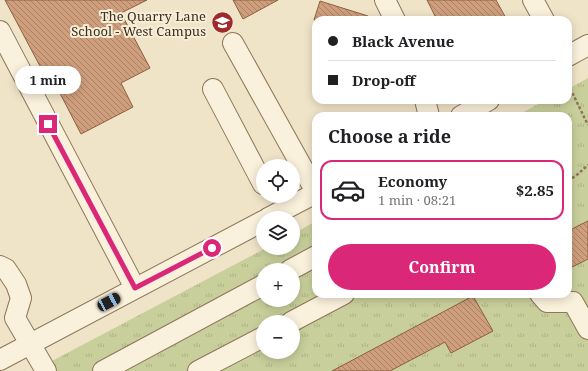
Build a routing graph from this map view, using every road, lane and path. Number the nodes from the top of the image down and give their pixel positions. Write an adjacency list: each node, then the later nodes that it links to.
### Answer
1 (385, 0): 3 (street)
2 (533, 0): 4 (street)
3 (393, 16)
4 (542, 16)
5 (0, 31): 24 (street)
6 (234, 43): 17 (street)
7 (588, 45): 8 (street)
8 (572, 54)
9 (213, 89): 15 (street)
10 (572, 92): 13 (path)
11 (482, 104): 12 (street)
12 (467, 112)
13 (588, 125)
14 (588, 165): 16 (path)
15 (256, 171)
16 (572, 178)
17 (312, 185)
18 (312, 194): 19 (street)
19 (272, 211)
20 (256, 220): 24 (street)
21 (312, 258): 22 (street)
22 (300, 265)
23 (0, 266): 28 (street)
24 (135, 288): 32 (street)
25 (256, 289): 35 (street)
26 (336, 298): 29 (street)
27 (544, 298): 30 (street)
28 (8, 317): 32 (street)
29 (300, 317)
30 (588, 329)
31 (256, 341): 36 (street)
32 (30, 343): 33 (street); 34 (street)
33 (0, 360)
34 (46, 371)
35 (103, 371)
36 (198, 371)

